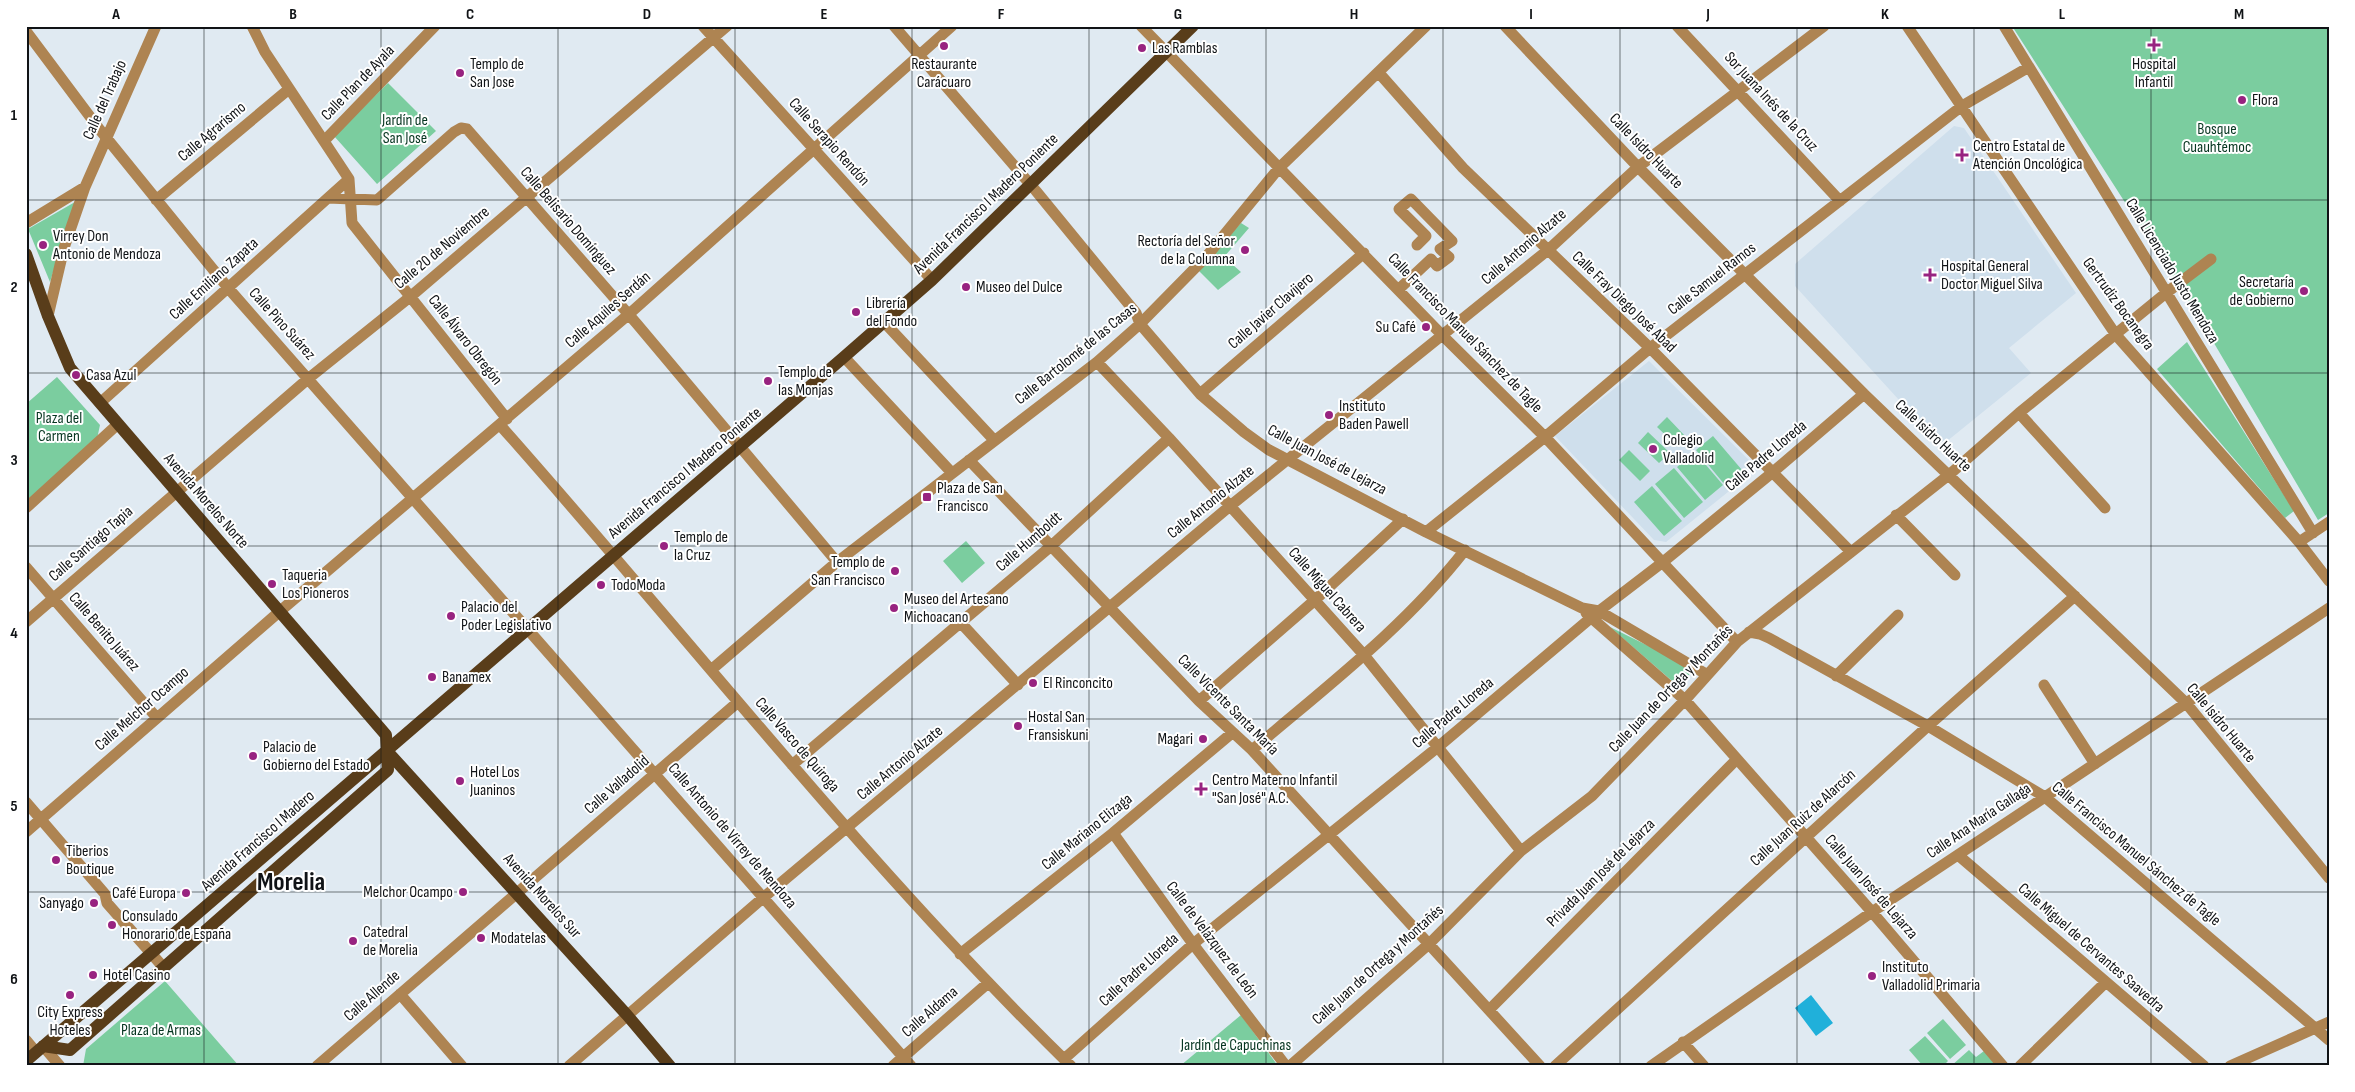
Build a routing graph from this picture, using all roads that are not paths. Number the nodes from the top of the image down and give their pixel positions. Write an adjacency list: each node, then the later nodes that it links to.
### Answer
1 (156, 26): 25 (street, Calle del Trabajo)
2 (252, 26): 22 (street)
3 (703, 26): 17 (street, Calle Serapio Rendón)
4 (727, 26): 17 (street, Calle 20 de Noviembre)
5 (894, 26): 19 (street, Calle Juan José de Lejarza)
6 (952, 26): 19 (street, Calle Aquiles Serdán)
7 (1141, 26): 18 (street, Calle Francisco Manuel Sánchez de Tagle)
8 (1193, 26): 18 (main road, Avenida Francisco I Madero Poniente)
9 (1426, 26): 21 (street, Calle Bartolomé de las Casas)
10 (1505, 26): 28 (street, Calle Isidro Huarte)
11 (1677, 26): 23 (street, Sor Juana Inés de la Cruz)
12 (1824, 26): 23 (street, Calle Antonio Alzate)
13 (1907, 26): 24 (street, Gertrudiz Bocanegra)
14 (2004, 26): 20 (street, Calle Licenciado Justo Mendoza)
15 (431, 28): 26 (street, Calle Plan de Ayala)
16 (26, 31): 25 (street, Calle Pino Suárez)
17 (713, 38): 27 (street, Calle Serapio Rendón); 33 (street, Calle 20 de Noviembre)
18 (1166, 52): 29 (street, Calle Francisco Manuel Sánchez de Tagle); 31 (main road, Avenida Francisco I Madero Poniente)
19 (920, 56): 27 (street, Calle Aquiles Serdán); 31 (street, Calle Juan José de Lejarza)
20 (2030, 67): 24 (street, Calle Samuel Ramos); 48 (street, Calle Licenciado Justo Mendoza)
21 (1379, 73): 29 (street, Calle Bartolomé de las Casas); 40 (street, Calle Fray Diego José Abad)
22 (289, 89): 26 (street); 36 (street, Calle Agrarismo)
23 (1740, 92): 28 (street, Calle Antonio Alzate); 37 (street, Sor Juana Inés de la Cruz)
24 (1962, 106): 37 (street, Calle Samuel Ramos); 54 (street, Gertrudiz Bocanegra)
25 (106, 137): 32 (street, Calle del Trabajo); 36 (street, Calle Pino Suárez)
26 (325, 140): 30 (street)
27 (814, 150): 45 (street, Calle Serapio Rendón); 50 (street, Calle Aquiles Serdán)
28 (1638, 167): 40 (street, Calle Antonio Alzate); 44 (street, Calle Isidro Huarte)
29 (1279, 168): 41 (street, Calle Francisco Manuel Sánchez de Tagle); 53 (street, Calle Bartolomé de las Casas)
30 (349, 179): 34 (street, Calle Emiliano Zapata); 35 (street, Calle Álvaro Obregón)
31 (1030, 184): 45 (main road, Avenida Francisco I Madero Poniente); 53 (street, Calle Juan José de Lejarza)
32 (85, 187): 38 (street); 51 (street, Calle del Trabajo)
33 (527, 197): 35 (street, Calle Belisario Domínguez); 49 (street, Calle 20 de Noviembre); 50 (street, Calle Belisario Domínguez)
34 (328, 198): 35 (street); 46 (street, Calle Emiliano Zapata)
35 (351, 199): 49 (street, Calle Álvaro Obregón)
36 (156, 200): 46 (street, Calle Pino Suárez)
37 (1840, 201): 44 (street, Calle Samuel Ramos)
38 (26, 223)
39 (1417, 245): 47 (street)
40 (1548, 250): 55 (street, Calle Antonio Alzate); 56 (street, Calle Fray Diego José Abad)
41 (1364, 253): 47 (street, Calle Francisco Manuel Sánchez de Tagle); 60 (street, Calle Javier Clavijero)
42 (26, 254): 51 (main road, Avenida Morelos Norte)
43 (2211, 260): 48 (street, Calle Juan de Ortega y Montañés)
44 (1745, 274): 56 (street, Calle Samuel Ramos); 61 (street, Calle Isidro Huarte)
45 (932, 280): 52 (main road, Avenida Francisco I Madero Poniente)
46 (229, 289): 59 (street, Calle Pino Suárez); 62 (street, Calle Emiliano Zapata)
47 (1399, 289): 55 (street, Calle Francisco Manuel Sánchez de Tagle)
48 (2166, 293): 54 (street, Calle Juan de Ortega y Montañés); 84 (street, Calle Licenciado Justo Mendoza)
49 (410, 297): 59 (street, Calle 20 de Noviembre); 64 (street, Calle Álvaro Obregón)
50 (628, 315): 64 (street, Calle Aquiles Serdán); 69 (street, Calle Belisario Domínguez)
51 (48, 316): 62 (main road, Avenida Morelos Norte)
52 (884, 322): 57 (main road, Avenida Francisco I Madero Poniente); 68 (street)
53 (1140, 324): 58 (street, Calle Bartolomé de las Casas); 60 (street, Calle Juan José de Lejarza)
54 (2116, 335): 63 (street, Calle Juan de Ortega y Montañés); 85 (street, Gertrudiz Bocanegra)
55 (1443, 336): 66 (street, Calle Francisco Manuel Sánchez de Tagle); 71 (street, Calle Antonio Alzate)
56 (1650, 348): 66 (street, Calle Samuel Ramos); 72 (street, Calle Fray Diego José Abad)
57 (844, 357): 69 (main road, Avenida Francisco I Madero Poniente); 73 (street)
58 (1096, 362): 67 (street, Calle Miguel Cabrera); 68 (street, Calle Bartolomé de las Casas)
59 (309, 378): 75 (street, Calle 20 de Noviembre); 76 (street, Calle Pino Suárez)
60 (1200, 394): 71 (street, Calle Juan José de Lejarza)
61 (1864, 394): 72 (street, Calle Padre Lloreda); 74 (street, Calle Isidro Huarte)
62 (100, 403): 65 (main road, Avenida Morelos Norte)
63 (2019, 413): 74 (street, Calle Juan de Ortega y Montañés); 79 (street)
64 (504, 422): 76 (street, Calle Aquiles Serdán); 89 (street, Calle Álvaro Obregón)
65 (118, 424): 75 (main road, Avenida Morelos Norte); 78 (street)
66 (1545, 437): 83 (street, Calle Samuel Ramos); 91 (street, Calle Francisco Manuel Sánchez de Tagle)
67 (1169, 438): 77 (street, Calle Miguel Cabrera); 86 (street, Calle Humboldt)
68 (994, 440): 70 (street, Calle Bartolomé de las Casas)
69 (740, 449): 89 (main road, Avenida Francisco I Madero Poniente); 90 (street, Calle Belisario Domínguez)
70 (969, 460): 73 (street, Calle Bartolomé de las Casas); 86 (street, Calle Vicente Santa María)
71 (1288, 460): 77 (street, Calle Antonio Alzate); 81 (street, Calle Juan José de Lejarza)
72 (1773, 472): 88 (street, Calle Fray Diego José Abad); 91 (street, Calle Padre Lloreda)
73 (952, 473): 90 (street, Calle Bartolomé de las Casas)
74 (1950, 474): 80 (street, Calle Juan de Ortega y Montañés); 95 (street, Calle Isidro Huarte)
75 (177, 492): 96 (street, Calle Santiago Tapia); 100 (main road, Avenida Morelos Norte)
76 (414, 498): 100 (street, Calle Aquiles Serdán); 105 (street, Calle Pino Suárez)
77 (1230, 506): 97 (street, Calle Miguel Cabrera); 98 (street, Calle Antonio Alzate)
78 (26, 508)
79 (2105, 508)
80 (1896, 515): 88 (street, Calle Juan de Ortega y Montañés); 93 (street)
81 (1403, 519): 83 (street, Calle Juan José de Lejarza); 97 (street)
82 (2329, 522): 84 (street)
83 (1426, 532): 87 (street, Calle Juan José de Lejarza)
84 (2313, 532): 85 (street)
85 (2299, 542): 94 (street, Gertrudiz Bocanegra)
86 (1050, 547): 98 (street, Calle Vicente Santa María); 104 (street, Calle Humboldt)
87 (1466, 550): 101 (street, Calle Juan José de Lejarza); 108 (street)
88 (1850, 552): 106 (street, Calle Juan de Ortega y Montañés)
89 (615, 555): 105 (main road, Avenida Francisco I Madero Poniente); 109 (street, Calle Vasco de Quiroga)
90 (837, 562): 109 (street, Calle Bartolomé de las Casas)
91 (1663, 562): 101 (street, Calle Padre Lloreda); 107 (street, Calle Francisco Manuel Sánchez de Tagle)
92 (26, 567): 96 (street, Calle Benito Juárez)
93 (1955, 575)
94 (2329, 581)
95 (2075, 596): 117 (street, Calle Isidro Huarte); 119 (street, Calle Juan Ruiz de Alarcón)
96 (53, 598): 103 (street, Calle Santiago Tapia); 118 (street, Calle Benito Juárez)
97 (1315, 600): 108 (street, Calle Miguel Cabrera); 115 (street)
98 (1110, 608): 112 (street, Calle Antonio Alzate); 115 (street, Calle Vicente Santa María)
99 (2329, 608): 117 (street, Calle Ana María Gallaga)
100 (279, 612): 118 (street, Calle Melchor Ocampo); 123 (main road, Avenida Morelos Norte)
101 (1595, 615): 110 (street, Calle Juan José de Lejarza); 114 (street, Calle Juan José de Lejarza); 121 (street, Calle Padre Lloreda)
102 (1898, 616): 111 (street)
103 (26, 622)
104 (961, 623): 112 (street); 126 (street, Calle Humboldt)
105 (528, 628): 123 (main road, Avenida Francisco I Madero Poniente); 127 (street, Calle Antonio de Virrey de Mendoza)
106 (1749, 632): 107 (street, Calle Juan de Ortega y Montañés); 111 (street, Calle Francisco Manuel Sánchez de Tagle)
107 (1737, 642): 110 (street, Calle Juan de Ortega y Montañés)
108 (1364, 655): 121 (street, Calle Miguel Cabrera); 122 (street)
109 (711, 670): 116 (street, Calle Vasco de Quiroga)
110 (1706, 674): 114 (street, Calle Juan de Ortega y Montañés)
111 (1836, 676): 119 (street, Calle Francisco Manuel Sánchez de Tagle)
112 (1018, 685): 131 (street, Calle Antonio Alzate)
113 (2044, 685): 125 (street)
114 (1685, 700): 124 (street, Calle Juan José de Lejarza); 136 (street, Calle Juan de Ortega y Montañés)
115 (1199, 701): 120 (street, Calle Vicente Santa María)
116 (738, 702): 126 (street, Calle Vasco de Quiroga); 127 (street, Calle Valladolid)
117 (2186, 704): 125 (street, Calle Ana María Gallaga); 138 (street, Calle Isidro Huarte)
118 (157, 718): 130 (street, Calle Melchor Ocampo)
119 (1928, 726): 128 (street, Calle Francisco Manuel Sánchez de Tagle); 135 (street, Calle Juan Ruiz de Alarcón)
120 (1232, 733): 122 (street, Calle Vicente Santa María); 133 (street, Calle Mariano Elizaga)
121 (1438, 747): 134 (street, Calle Padre Lloreda); 136 (street, Calle Miguel Cabrera)
122 (1252, 750): 134 (street, Calle Vicente Santa María)
123 (387, 751): 139 (main road, Avenida Morelos Sur); 144 (main road, Avenida Francisco I Madero); 146 (main road, Avenida Francisco I Madero)
124 (1736, 760): 135 (street, Calle Juan José de Lejarza); 150 (street, Privada Juan José de Lejarza)
125 (2095, 764): 128 (street, Calle Ana María Gallaga)
126 (792, 765): 131 (street, Calle Vasco de Quiroga)
127 (655, 773): 139 (street, Calle Valladolid); 140 (street, Calle Antonio de Virrey de Mendoza)
128 (2045, 797): 137 (street, Calle Ana María Gallaga); 153 (street, Calle Francisco Manuel Sánchez de Tagle)
129 (26, 802): 130 (street)
130 (41, 820): 132 (street, Calle Melchor Ocampo); 144 (street)
131 (848, 828): 140 (street, Calle Antonio Alzate); 145 (street, Calle Vasco de Quiroga)
132 (26, 832)
133 (1113, 833): 143 (street, Calle de Velázquez de León); 145 (street, Calle Mariano Elizaga)
134 (1329, 834): 142 (street, Calle Vicente Santa María); 143 (street, Calle Padre Lloreda)
135 (1806, 838): 141 (street, Calle Juan José de Lejarza); 171 (street, Calle Juan Ruiz de Alarcón)
136 (1521, 851): 142 (street, Calle Juan de Ortega y Montañés)
137 (1958, 855): 141 (street, Calle Ana María Gallaga); 147 (street, Calle Miguel de Cervantes Saavedra)
138 (2329, 878)
139 (517, 893): 149 (street, Calle Allende); 151 (main road, Avenida Morelos Sur)
140 (764, 897): 151 (street, Calle Antonio Alzate); 158 (street, Calle Antonio de Virrey de Mendoza)
141 (1872, 912): 156 (street, Calle Ana María Gallaga); 174 (street, Calle Juan José de Lejarza)
142 (1430, 943): 150 (street, Calle Vicente Santa María); 169 (street, Calle Juan de Ortega y Montañés)
143 (1193, 944): 160 (street, Calle Padre Lloreda); 168 (street, Calle de Velázquez de León)
144 (152, 953): 146 (street); 157 (main road, Avenida Francisco I Madero)
145 (960, 954): 148 (street, Calle Vasco de Quiroga)
146 (164, 968): 157 (main road, Avenida Francisco I Madero)
147 (2106, 982): 175 (street); 176 (street, Calle Miguel de Cervantes Saavedra)
148 (988, 983): 158 (street, Calle Aldama); 160 (street, Calle Vasco de Quiroga)
149 (400, 994): 162 (street, Calle Allende); 163 (street)
150 (1490, 1009): 170 (street, Calle Vicente Santa María)
151 (627, 1015): 164 (street, Calle Antonio Alzate); 165 (main road, Avenida Morelos Sur)
152 (2329, 1022): 153 (street)
153 (2315, 1027): 155 (street, Calle Francisco Manuel Sánchez de Tagle); 177 (street)
154 (26, 1040): 157 (street)
155 (2329, 1040)
156 (1683, 1042): 172 (street, Calle Ana María Gallaga); 173 (street)
157 (40, 1049): 159 (main road); 161 (street)
158 (903, 1057): 166 (street, Calle Aldama); 167 (street, Calle Antonio de Virrey de Mendoza)
159 (26, 1060)
160 (1068, 1064)
161 (60, 1066)
162 (317, 1066)
163 (462, 1066)
164 (569, 1066)
165 (670, 1066)
166 (893, 1066)
167 (911, 1066)
168 (1286, 1066)
169 (1290, 1066)
170 (1540, 1066)
171 (1555, 1066)
172 (1651, 1066)
173 (1704, 1066)
174 (2003, 1066)
175 (2020, 1066)
176 (2204, 1066)
177 (2230, 1066)

